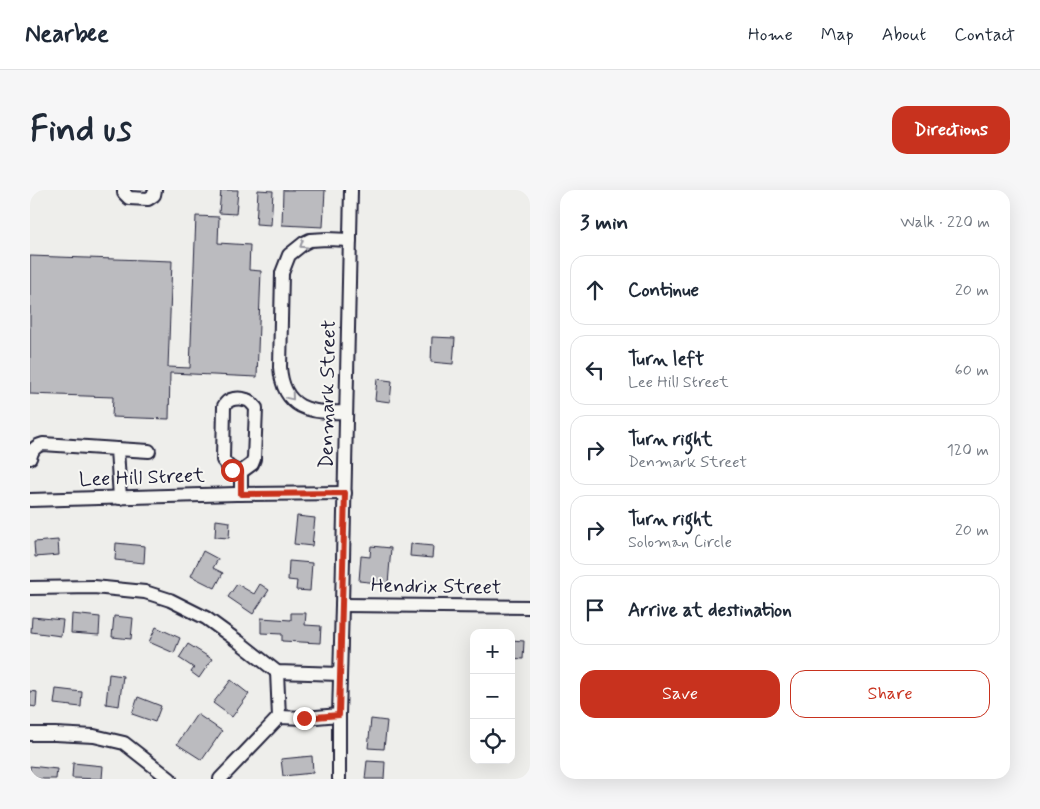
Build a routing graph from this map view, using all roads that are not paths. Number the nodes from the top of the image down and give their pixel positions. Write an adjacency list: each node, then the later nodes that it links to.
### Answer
1 (124, 190): 2 (street)
2 (155, 190)
3 (351, 190): 4 (street, Denmark Street)
4 (350, 240): 5 (street, Denmark Street); 5 (street, one-way to 5)
5 (346, 412): 10 (street, Denmark Street)
6 (117, 449): 7 (street); 8 (street); 12 (street)
7 (149, 451)
8 (30, 458)
9 (241, 472): 9 (street); 11 (street)
10 (345, 493): 11 (street, Lee Hill Street); 15 (street, Denmark Street)
11 (241, 494): 12 (street, Lee Hill Street)
12 (120, 498): 13 (street, Lee Hill Street)
13 (30, 500)
14 (30, 588): 17 (street)
15 (342, 604): 16 (street, Hendrix Street); 18 (street, Denmark Street)
16 (530, 608)
17 (277, 672): 18 (street); 20 (street)
18 (340, 674): 19 (street, Denmark Street)
19 (339, 715): 20 (street); 24 (street, Denmark Street)
20 (279, 717): 23 (street)
21 (30, 734): 22 (street)
22 (170, 779)
23 (220, 779)
24 (339, 779)

